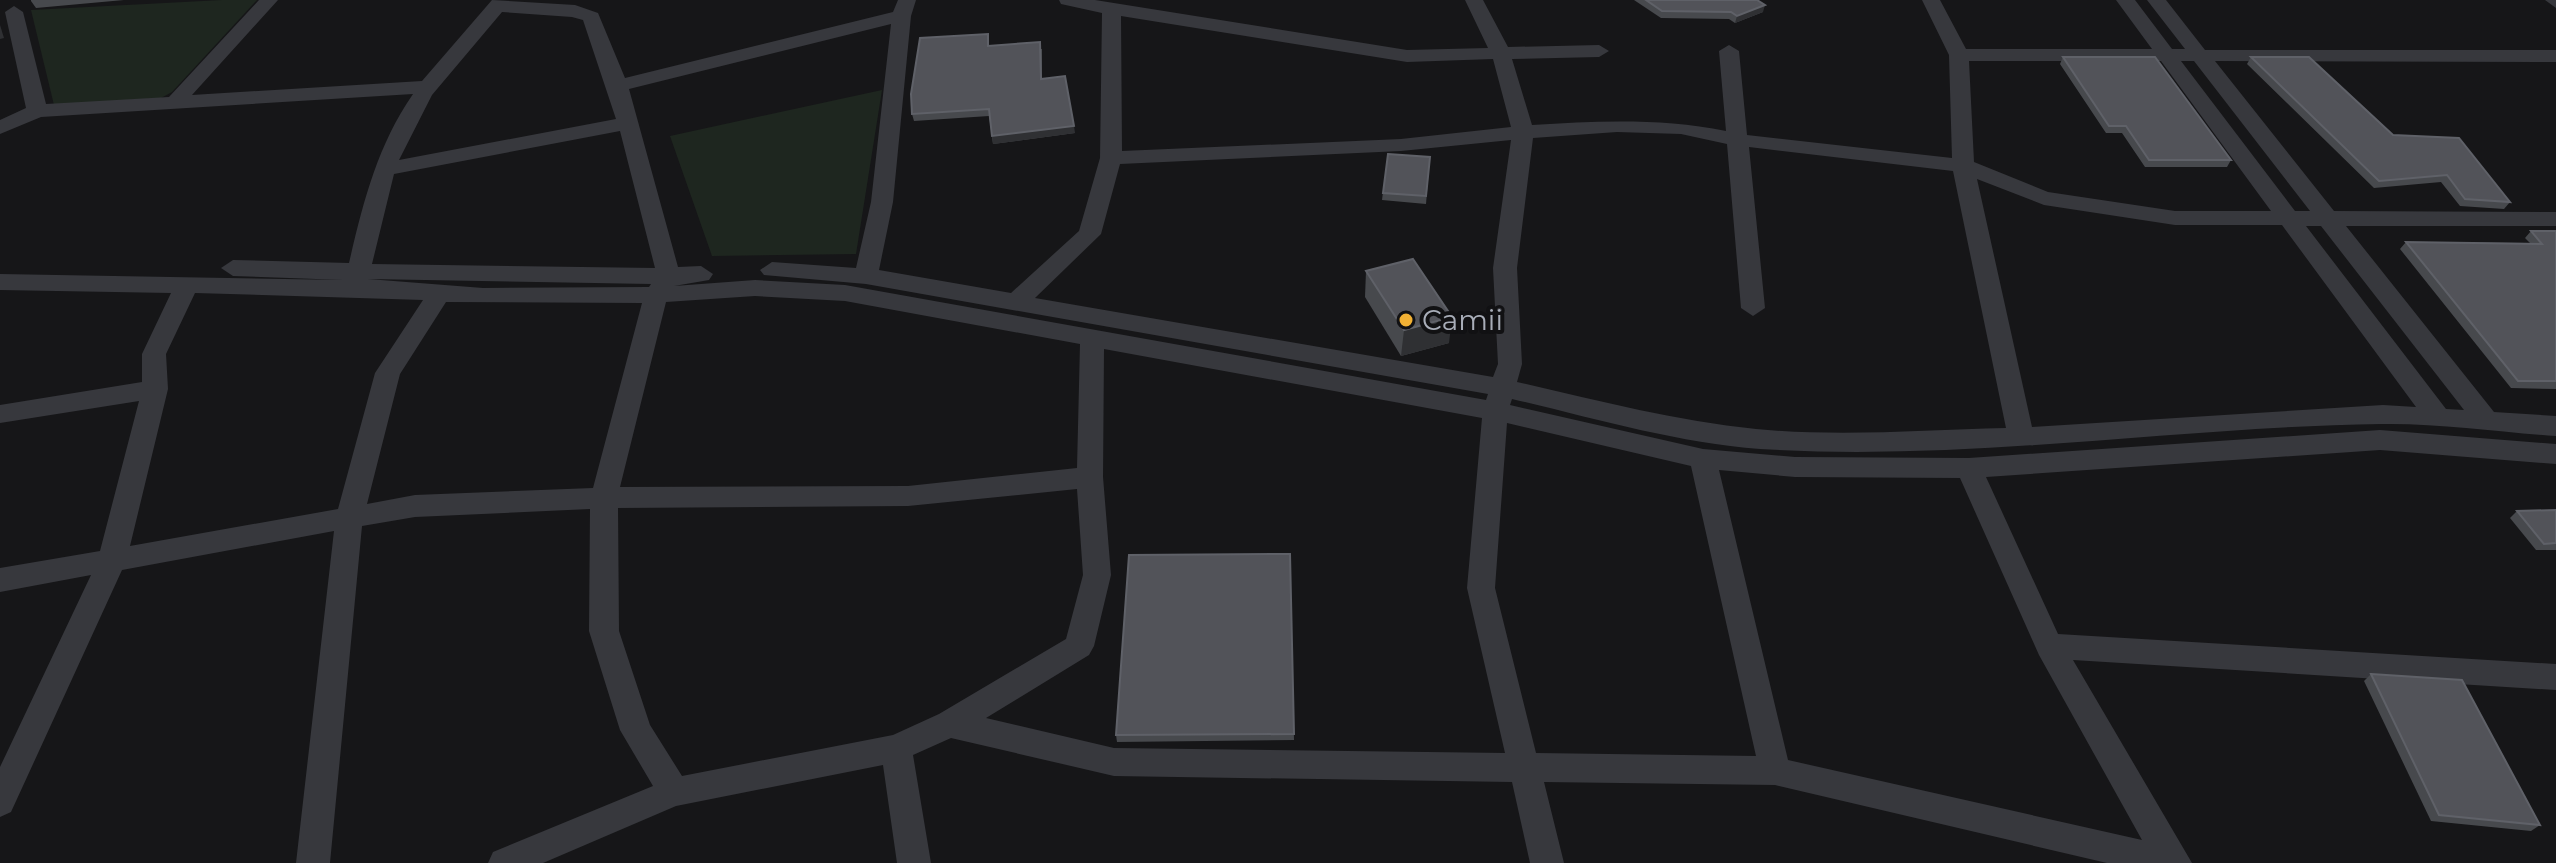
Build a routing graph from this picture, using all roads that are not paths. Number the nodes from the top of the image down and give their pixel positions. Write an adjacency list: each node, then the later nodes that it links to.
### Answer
1 (269, 0): 20 (street)
2 (1068, 0): 9 (street)
3 (1474, 0): 13 (street)
4 (1931, 0): 16 (street)
5 (2125, 0): 14 (street)
6 (2156, 0): 15 (street)
7 (499, 3): 18 (street); 19 (street)
8 (904, 8): 18 (street); 33 (street)
9 (1111, 9): 13 (street); 26 (street)
10 (14, 12): 21 (street)
11 (1599, 51): 13 (street)
12 (1729, 51): 25 (street)
13 (1501, 53): 24 (street)
14 (2166, 54): 15 (street); 16 (street); 29 (street)
15 (2199, 54): 17 (street); 30 (street)
16 (1959, 55): 27 (street)
17 (2556, 56)
18 (618, 86): 22 (street)
19 (429, 87): 20 (street); 28 (street)
20 (176, 101): 21 (street)
21 (37, 111): 23 (street)
22 (627, 123): 28 (street); 36 (street)
23 (0, 128)
24 (1523, 132): 25 (street); 26 (street); 43 (street)
25 (1739, 140): 27 (street); 40 (street)
26 (1111, 158): 39 (street)
27 (1963, 166): 29 (street); 48 (street)
28 (384, 169): 34 (street)
29 (2289, 218): 30 (street); 45 (street)
30 (2328, 218): 31 (street); 46 (street)
31 (2556, 219)
32 (0, 267): 34 (street)
33 (866, 276): 36 (street); 39 (street)
34 (356, 279): 36 (street); 37 (street); 38 (street)
35 (0, 282): 37 (street)
36 (662, 285): 38 (street); 41 (street); 53 (street)
37 (188, 286): 42 (street)
38 (440, 293): 54 (street)
39 (1015, 303): 43 (street)
40 (1753, 308)
41 (1092, 339): 43 (street); 52 (street)
42 (155, 389): 44 (street); 55 (street)
43 (1499, 400): 48 (street); 50 (street); 61 (street)
44 (0, 414)
45 (2437, 416): 46 (street); 48 (street)
46 (2486, 420): 47 (street)
47 (2556, 426)
48 (2021, 437)
49 (2556, 454): 51 (street)
50 (1703, 459): 51 (street); 62 (street)
51 (1969, 468): 57 (street)
52 (1090, 477): 53 (street); 59 (street)
53 (604, 498): 54 (street); 63 (street)
54 (349, 519): 55 (street); 65 (street)
55 (112, 560): 56 (street); 64 (street)
56 (0, 580)
57 (2049, 646): 58 (street); 69 (street)
58 (2556, 677)
59 (950, 724): 60 (street); 61 (street)
60 (896, 748): 63 (street); 67 (street)
61 (1522, 765): 62 (street); 68 (street)
62 (1775, 771): 69 (street)
63 (674, 792): 66 (street)
64 (0, 802)
65 (313, 863)
66 (505, 863)
67 (914, 863)
68 (1547, 863)
69 (2173, 863)

